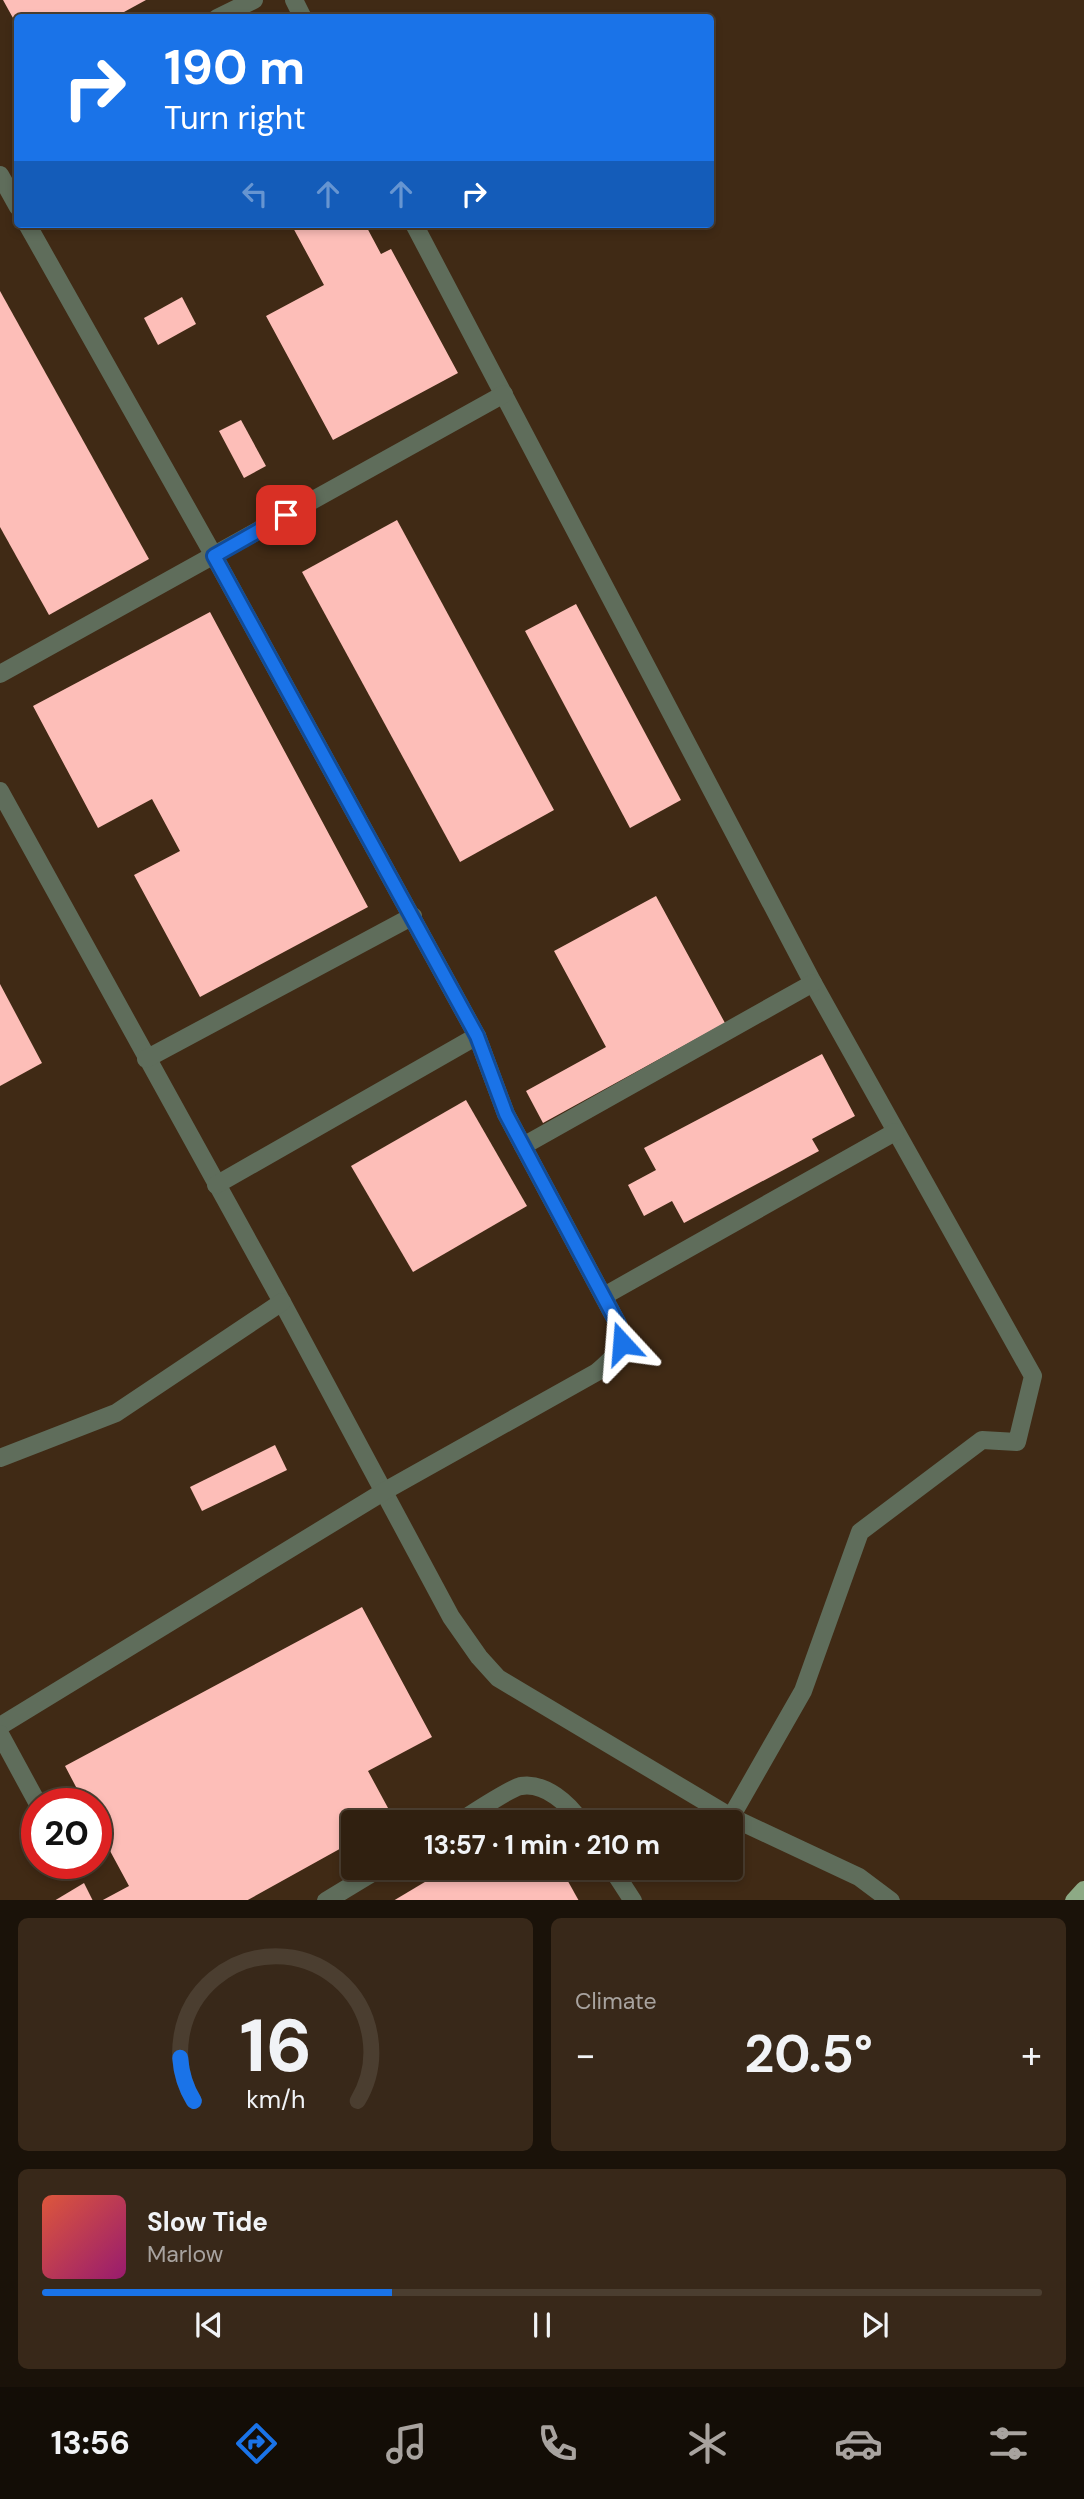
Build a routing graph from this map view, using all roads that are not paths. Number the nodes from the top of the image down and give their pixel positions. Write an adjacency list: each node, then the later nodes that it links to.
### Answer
1 (254, 0): 2 (lane)
2 (225, 14)
3 (5, 177): 4 (lane)
4 (14, 197)
5 (29, 228): 8 (lane)
6 (416, 228): 7 (lane)
7 (504, 394): 8 (lane); 12 (lane)
8 (214, 556): 9 (lane); 11 (lane)
9 (0, 674)
10 (0, 791): 14 (lane)
11 (413, 916): 13 (lane); 14 (lane)
12 (813, 983): 15 (lane); 16 (lane)
13 (477, 1036): 16 (lane); 17 (lane)
14 (146, 1059): 17 (lane)
15 (895, 1132): 18 (lane); 28 (lane)
16 (523, 1146): 18 (lane)
17 (216, 1185): 19 (lane)
18 (604, 1296): 21 (lane)
19 (282, 1302): 20 (lane); 21 (lane)
20 (0, 1458)
21 (383, 1492): 22 (lane); 27 (lane)
22 (0, 1726)
23 (0, 1734): 24 (lane)
24 (29, 1788)
25 (480, 1810): 26 (lane)
26 (570, 1810)
27 (719, 1810)
28 (735, 1810)
29 (743, 1823): 35 (lane)
30 (360, 1880): 33 (lane)
31 (620, 1880): 34 (lane)
32 (1084, 1890): 36 (main road)
33 (326, 1900)
34 (633, 1900)
35 (891, 1900)
36 (1074, 1900)

